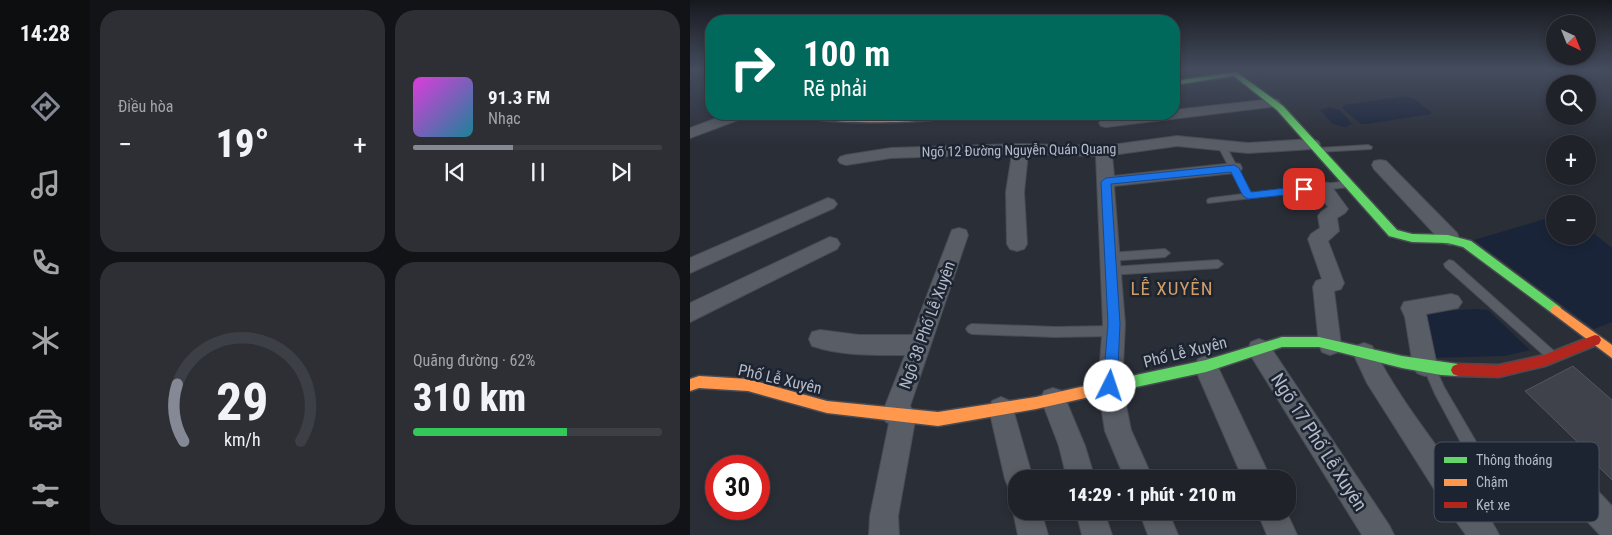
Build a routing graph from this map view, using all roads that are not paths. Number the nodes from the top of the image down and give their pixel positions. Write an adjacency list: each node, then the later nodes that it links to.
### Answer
1 (1263, 95): 2 (street)
2 (1273, 103): 3 (street); 10 (street)
3 (1180, 112)
4 (725, 120): 8 (street)
5 (835, 120): 6 (street)
6 (896, 120)
7 (1103, 120): 13 (street)
8 (690, 133)
9 (1222, 146): 10 (street, Ngõ 12 Đường Nguyễn Quán Quang); 13 (street, Ngõ 12 Đường Nguyễn Quán Quang); 16 (lane)
10 (1315, 147): 11 (lane); 18 (street)
11 (1368, 147)
12 (1021, 149): 13 (street, Ngõ 12 Đường Nguyễn Quán Quang); 14 (street, Ngõ 12 Đường Nguyễn Quán Quang); 26 (street)
13 (1110, 151): 17 (street)
14 (846, 160)
15 (1380, 165): 24 (street)
16 (1234, 168): 17 (street); 20 (lane)
17 (1106, 182): 28 (street)
18 (1348, 184): 19 (lane); 24 (street)
19 (1323, 187): 20 (lane); 39 (street)
20 (1248, 196): 21 (lane)
21 (1211, 201)
22 (828, 204): 31 (street)
23 (959, 235): 38 (street, Ngõ 38 Phố Lễ Xuyên)
24 (1450, 238): 37 (street)
25 (830, 244): 33 (street)
26 (1017, 244)
27 (1165, 253): 28 (lane)
28 (1109, 264): 29 (lane); 35 (street)
29 (1218, 264)
30 (1449, 264): 42 (lane)
31 (690, 266)
32 (1451, 302): 44 (street)
33 (690, 313)
34 (972, 329): 35 (lane)
35 (1114, 331): 46 (street)
36 (820, 339): 38 (street)
37 (1606, 342): 42 (street, Phố Lễ Xuyên)
38 (920, 345): 49 (street, Ngõ 38 Phố Lễ Xuyên)
39 (1330, 345): 40 (street, Phố Lễ Xuyên); 41 (street, Phố Lễ Xuyên)
40 (1259, 349): 43 (street, Phố Lễ Xuyên); 68 (street, Ngõ 17 Phố Lễ Xuyên)
41 (1364, 354): 44 (street, Phố Lễ Xuyên); 51 (street)
42 (1553, 357): 44 (street, Phố Lễ Xuyên)
43 (1206, 366): 46 (street, Phố Lễ Xuyên); 55 (street)
44 (1427, 367): 50 (lane)
45 (690, 385): 49 (street, Phố Lễ Xuyên)
46 (1110, 386): 47 (street, Phố Lễ Xuyên); 54 (street)
47 (1053, 399): 48 (street, Phố Lễ Xuyên); 53 (street)
48 (1001, 409): 49 (street, Phố Lễ Xuyên); 52 (street)
49 (899, 415): 63 (street, Ngõ 38 Phố Lễ Xuyên)
50 (1468, 442)
51 (1434, 464)
52 (1017, 470)
53 (1079, 470)
54 (1135, 470)
55 (1252, 470)
56 (1599, 513): 62 (street)
57 (1029, 520): 64 (street)
58 (1093, 520): 65 (street)
59 (1157, 520): 66 (street)
60 (1275, 520): 67 (street)
61 (1474, 522): 69 (street)
62 (1612, 527)
63 (884, 535)
64 (1033, 535)
65 (1097, 535)
66 (1163, 535)
67 (1282, 535)
68 (1379, 535)
69 (1484, 535)

